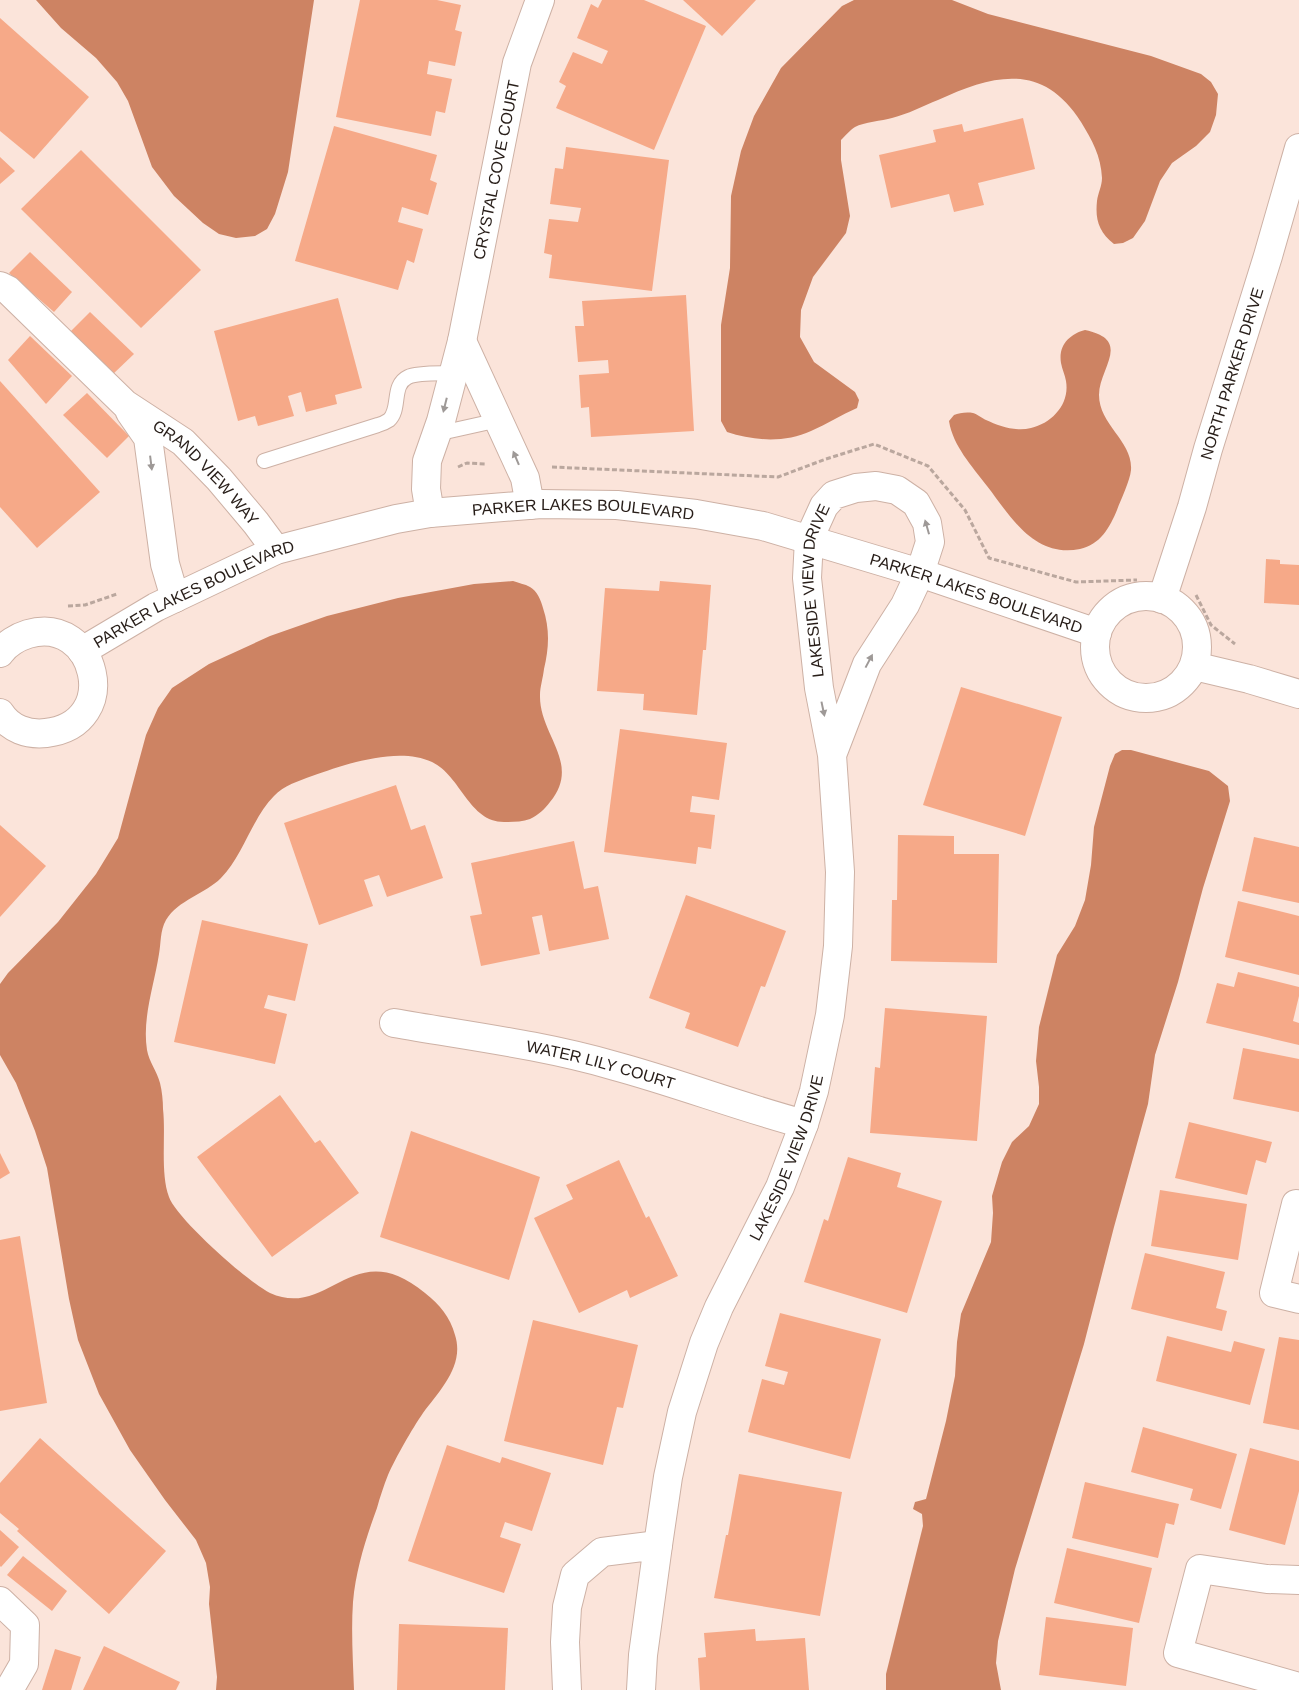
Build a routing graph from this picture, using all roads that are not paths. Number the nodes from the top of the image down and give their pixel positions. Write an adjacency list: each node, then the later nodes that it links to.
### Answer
1 (540, 0): 4 (street, CRYSTAL COVE COURT)
2 (1299, 148): 15 (street, NORTH PARKER DRIVE)
3 (3, 283): 5 (street, GRAND VIEW WAY)
4 (465, 373): 6 (street, CRYSTAL COVE COURT); 7 (street, one-way to 7); 8 (lane)
5 (125, 404): 12 (street, GRAND VIEW WAY); 14 (street, GRAND VIEW WAY, one-way to 14)
6 (499, 420): 7 (lane); 9 (street, CRYSTAL COVE COURT, one-way to 6)
7 (436, 434): 10 (street)
8 (264, 461)
9 (530, 504): 10 (street, PARKER LAKES BOULEVARD); 11 (street, PARKER LAKES BOULEVARD)
10 (430, 513): 12 (street, PARKER LAKES BOULEVARD)
11 (809, 539): 13 (street, PARKER LAKES BOULEVARD); 13 (street, LAKESIDE VIEW DRIVE, one-way to 11); 22 (street, LAKESIDE VIEW DRIVE, one-way to 22)
12 (276, 550): 14 (street, PARKER LAKES BOULEVARD)
13 (920, 574): 16 (street, PARKER LAKES BOULEVARD); 22 (street, LAKESIDE VIEW DRIVE, one-way to 13)
14 (175, 598): 17 (street, PARKER LAKES BOULEVARD)
15 (1162, 598): 16 (street); 19 (street)
16 (1097, 633): 19 (street)
17 (82, 651): 18 (street); 21 (street)
18 (0, 653)
19 (1194, 666): 20 (street)
20 (1299, 694)
21 (1, 719)
22 (832, 755): 24 (street, LAKESIDE VIEW DRIVE)
23 (394, 1024): 24 (street, WATER LILY COURT)
24 (804, 1124): 27 (street, LAKESIDE VIEW DRIVE)
25 (1299, 1205): 26 (street)
26 (1299, 1299)
27 (658, 1545): 32 (street); 33 (street, LAKESIDE VIEW DRIVE)
28 (1299, 1580): 30 (street)
29 (0, 1601): 31 (street)
30 (1299, 1687)
31 (10, 1690)
32 (567, 1690)
33 (641, 1690)

